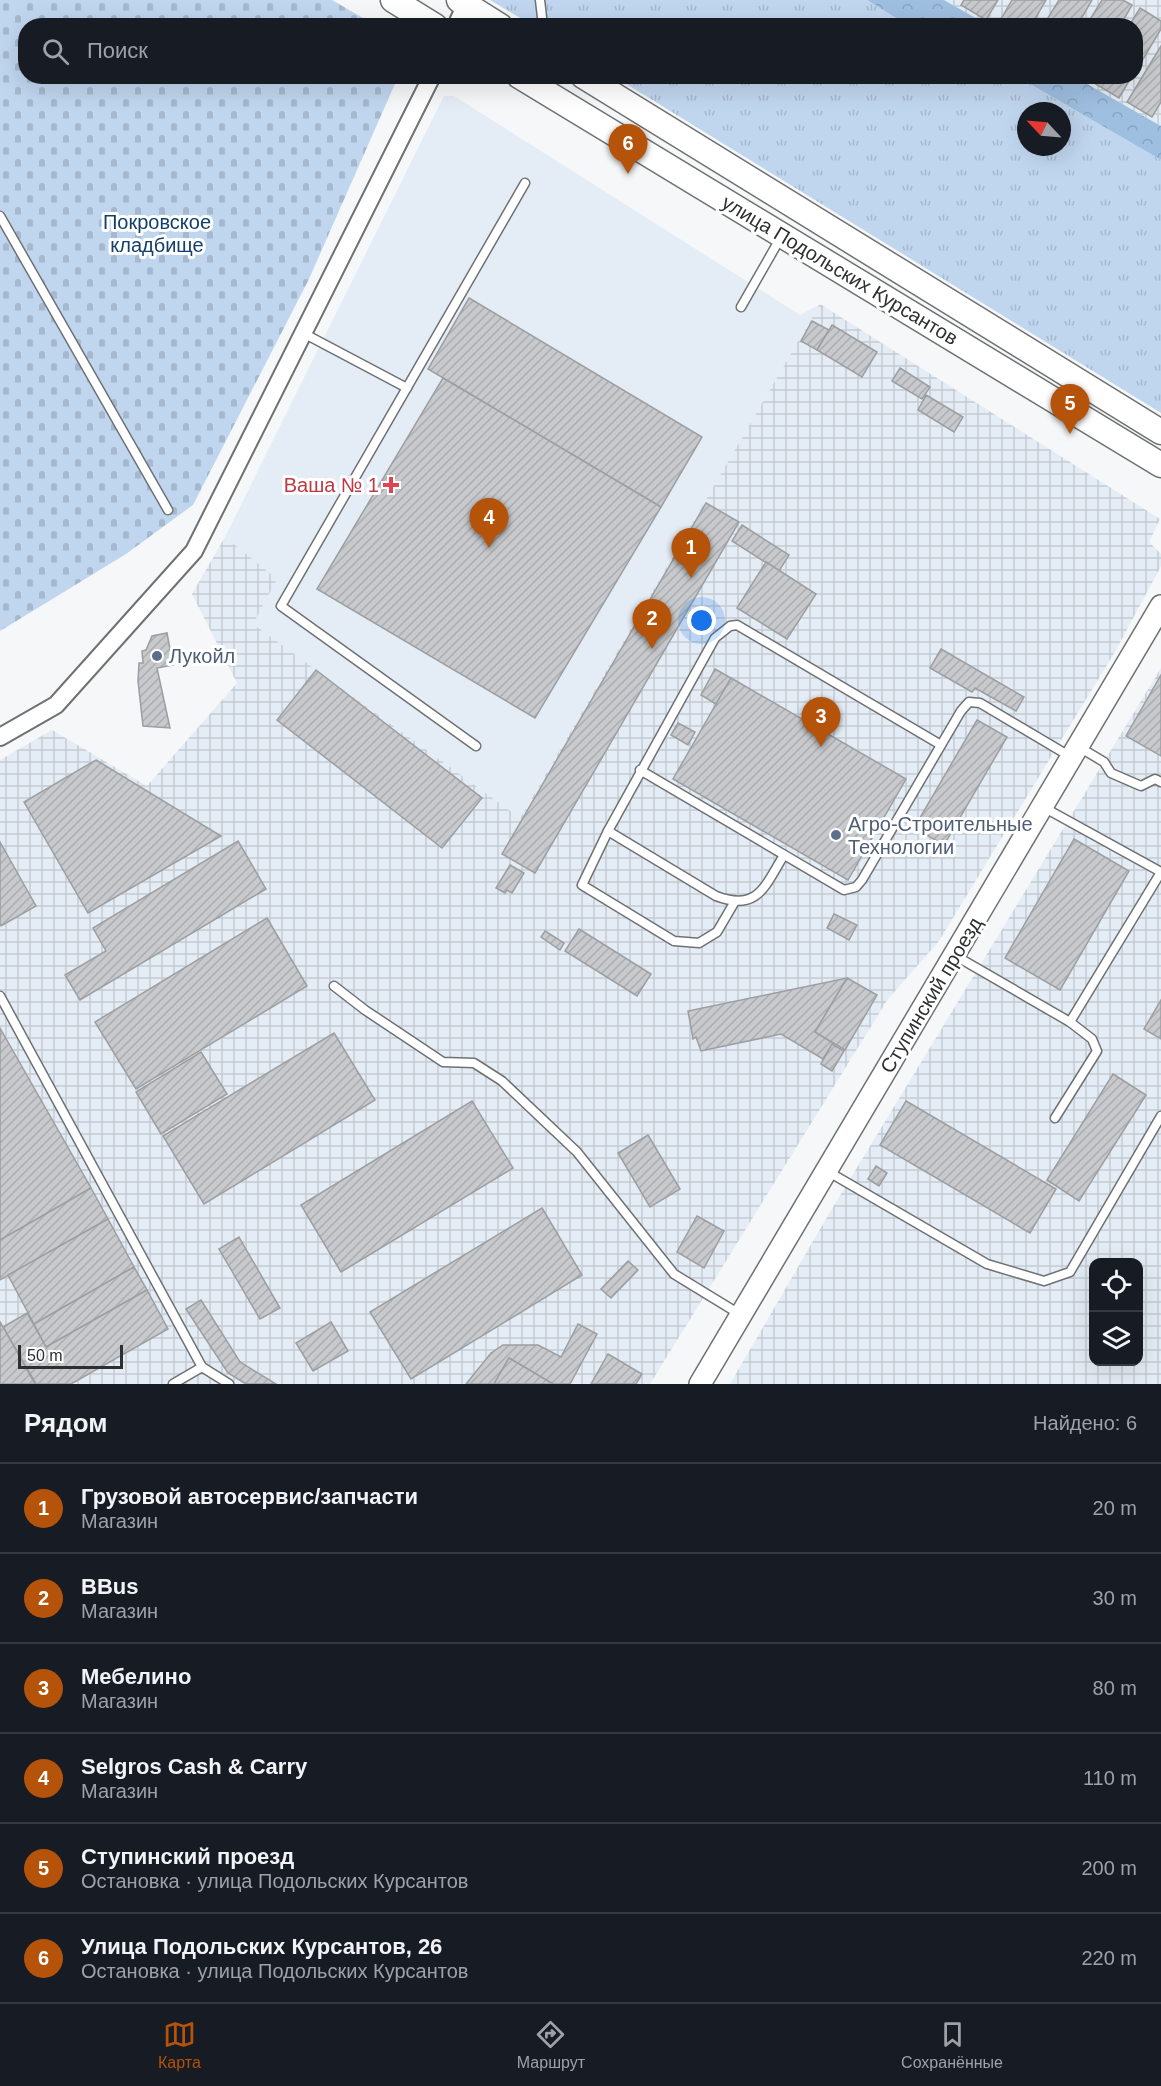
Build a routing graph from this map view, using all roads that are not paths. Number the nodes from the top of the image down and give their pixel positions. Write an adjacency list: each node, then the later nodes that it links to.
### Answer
1 (393, 0): 4 (main road)
2 (540, 0): 6 (lane)
3 (462, 8): 5 (main road)
4 (422, 18)
5 (483, 18)
6 (542, 18)
7 (428, 84): 14 (street)
8 (532, 84): 12 (main road, улица Подольских Курсантов)
9 (596, 84): 16 (main road, улица Подольских Курсантов)
10 (525, 183): 15 (lane)
11 (0, 216): 18 (lane)
12 (782, 235): 13 (lane); 17 (main road, улица Подольских Курсантов)
13 (741, 308)
14 (303, 333): 15 (lane); 20 (street)
15 (407, 388): 22 (lane)
16 (1161, 432)
17 (1161, 465)
18 (168, 510)
19 (1161, 606): 23 (street, Ступинский проезд)
20 (0, 737)
21 (941, 745): 23 (lane); 24 (lane); 28 (lane)
22 (476, 747)
23 (1075, 752): 25 (lane); 26 (street, Ступинский проезд)
24 (640, 770): 27 (lane); 28 (lane)
25 (1161, 782)
26 (1043, 807): 29 (lane); 31 (street, Ступинский проезд)
27 (608, 831): 30 (lane); 30 (lane)
28 (784, 855): 30 (lane)
29 (1161, 872): 34 (lane)
30 (734, 903)
31 (954, 955): 34 (lane); 37 (street, Ступинский проезд)
32 (334, 986): 38 (lane)
33 (0, 996): 39 (lane)
34 (1070, 1022): 36 (lane)
35 (1161, 1116): 37 (lane)
36 (1056, 1118)
37 (826, 1171): 38 (street, Ступинский проезд)
38 (741, 1315): 42 (street, Ступинский проезд)
39 (202, 1367): 40 (lane); 41 (lane)
40 (172, 1384)
41 (229, 1384)
42 (700, 1384)

